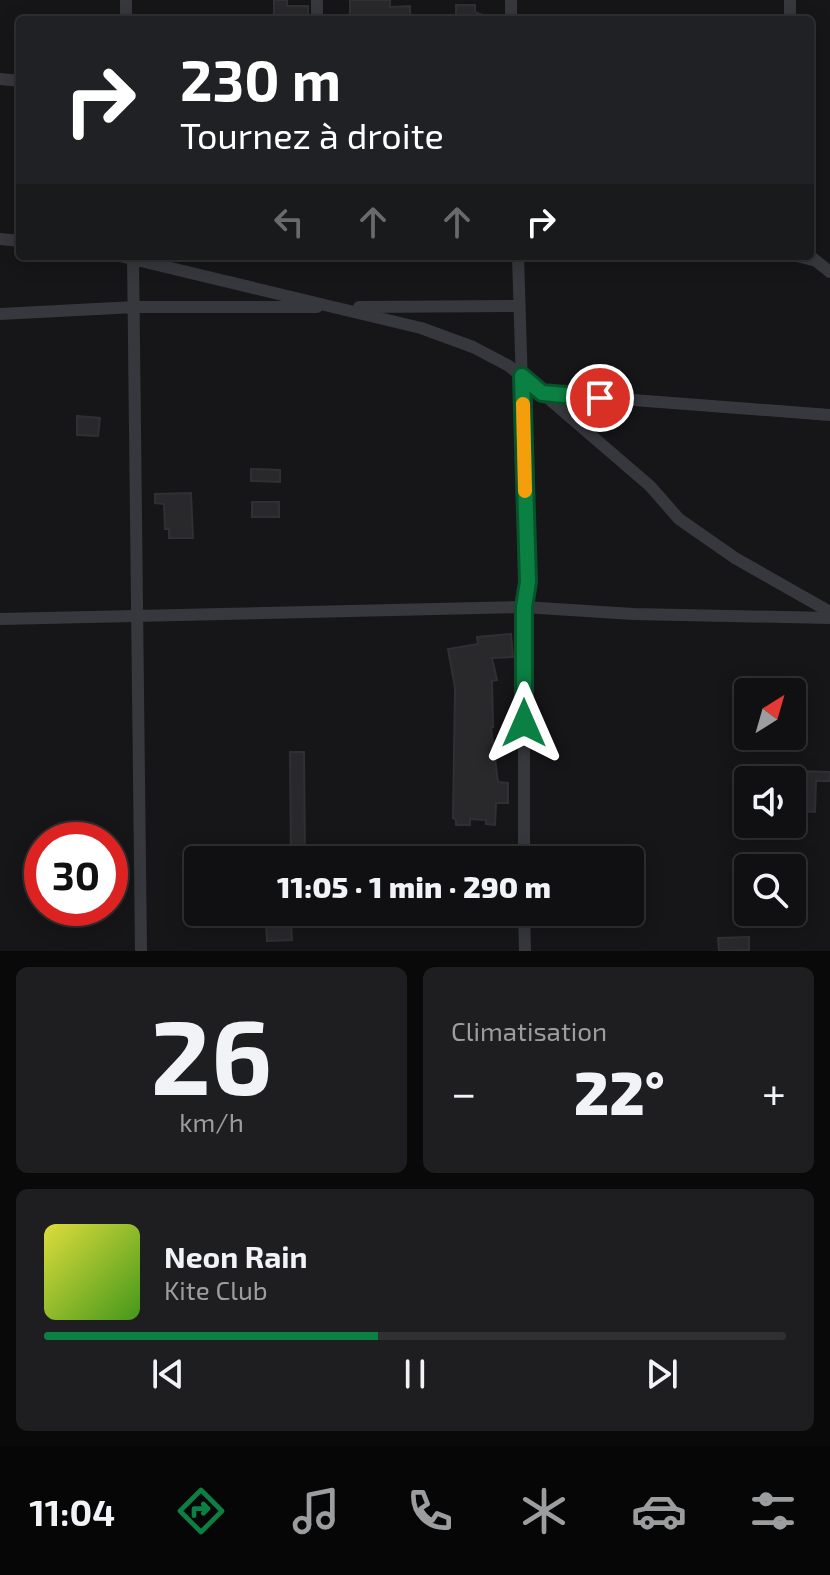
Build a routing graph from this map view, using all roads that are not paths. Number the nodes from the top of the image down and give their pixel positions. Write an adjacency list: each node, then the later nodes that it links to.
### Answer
1 (133, 260): 7 (street)
2 (141, 260): 8 (street)
3 (518, 260): 6 (street)
4 (814, 260): 5 (street)
5 (830, 272)
6 (519, 306): 8 (street); 10 (street)
7 (135, 307): 8 (street); 9 (street); 15 (street)
8 (341, 307): 10 (street)
9 (0, 314)
10 (522, 376): 11 (street); 13 (street)
11 (542, 393): 12 (street); 14 (street)
12 (830, 415)
13 (524, 607): 15 (street); 16 (street); 18 (street)
14 (830, 612)
15 (136, 616): 17 (street); 20 (street)
16 (830, 618)
17 (0, 619)
18 (524, 846)
19 (524, 926): 21 (street)
20 (141, 951)
21 (525, 951)

